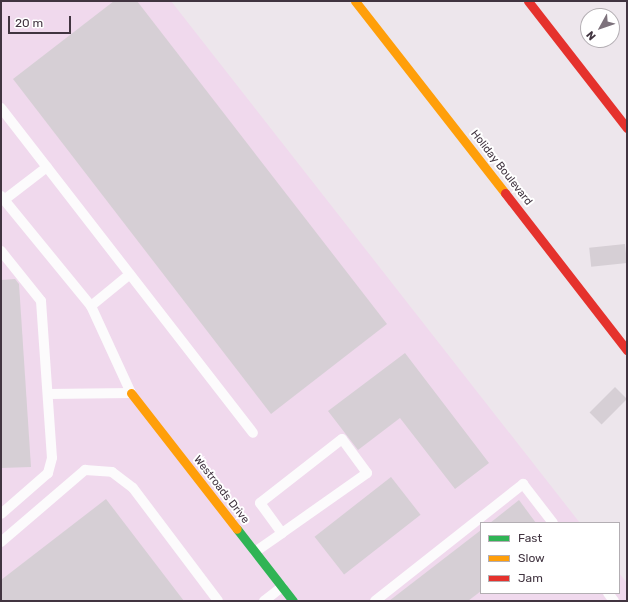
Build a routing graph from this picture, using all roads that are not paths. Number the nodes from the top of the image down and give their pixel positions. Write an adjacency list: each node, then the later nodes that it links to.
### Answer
1 (355, 1): 10 (street, Holiday Boulevard)
2 (528, 1): 4 (street)
3 (1, 108): 5 (lane)
4 (627, 128)
5 (47, 167): 6 (lane); 8 (lane)
6 (3, 198): 9 (lane)
7 (1, 251): 12 (lane)
8 (130, 274): 9 (lane); 13 (lane)
9 (91, 306): 11 (lane)
10 (627, 350)
11 (131, 393): 12 (lane); 18 (street, Westroads Drive)
12 (48, 394): 14 (lane)
13 (253, 433)
14 (1, 514)
15 (552, 522): 23 (lane)
16 (282, 533): 16 (lane); 18 (lane)
17 (1, 542): 20 (lane)
18 (254, 552): 19 (street, Westroads Drive)
19 (282, 587): 21 (lane); 22 (street, Westroads Drive)
20 (218, 601)
21 (264, 601)
22 (293, 601)
23 (375, 601)

